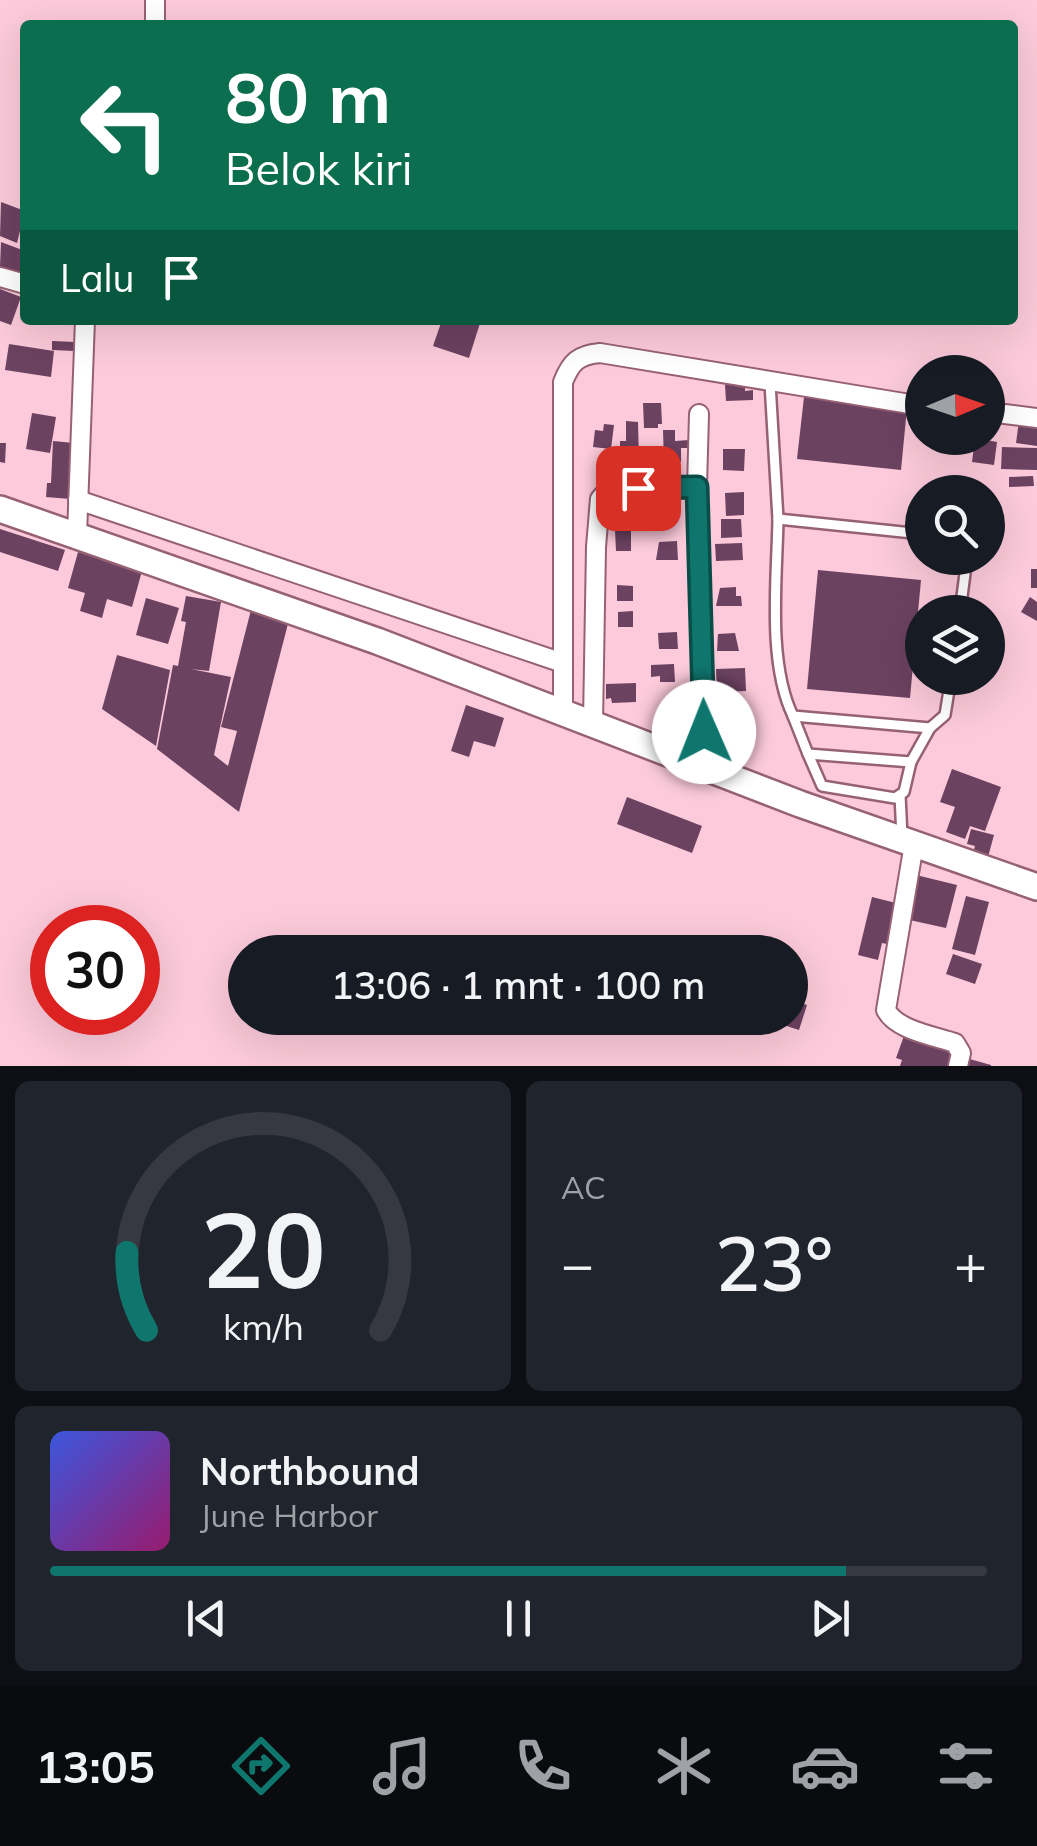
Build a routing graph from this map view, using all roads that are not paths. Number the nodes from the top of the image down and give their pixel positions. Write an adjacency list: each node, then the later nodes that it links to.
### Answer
1 (85, 325): 8 (street)
2 (770, 383): 3 (street); 10 (lane); 13 (street)
3 (905, 403)
4 (700, 414): 7 (street)
5 (1005, 414): 6 (street)
6 (1037, 418)
7 (697, 487): 17 (street); 21 (street)
8 (78, 500): 12 (street); 13 (street)
9 (0, 509): 12 (street)
10 (778, 519): 11 (lane); 16 (lane)
11 (905, 532)
12 (77, 535): 15 (street)
13 (563, 663): 15 (street)
14 (948, 695): 18 (lane)
15 (563, 711): 17 (street)
16 (793, 716): 18 (lane); 19 (lane)
17 (593, 722): 21 (street)
18 (930, 728): 20 (lane)
19 (808, 754): 20 (lane); 22 (lane)
20 (911, 762): 22 (lane)
21 (704, 766): 23 (street)
22 (900, 795): 23 (lane)
23 (908, 842): 24 (street); 25 (street)
24 (1037, 887)
25 (958, 1066)

